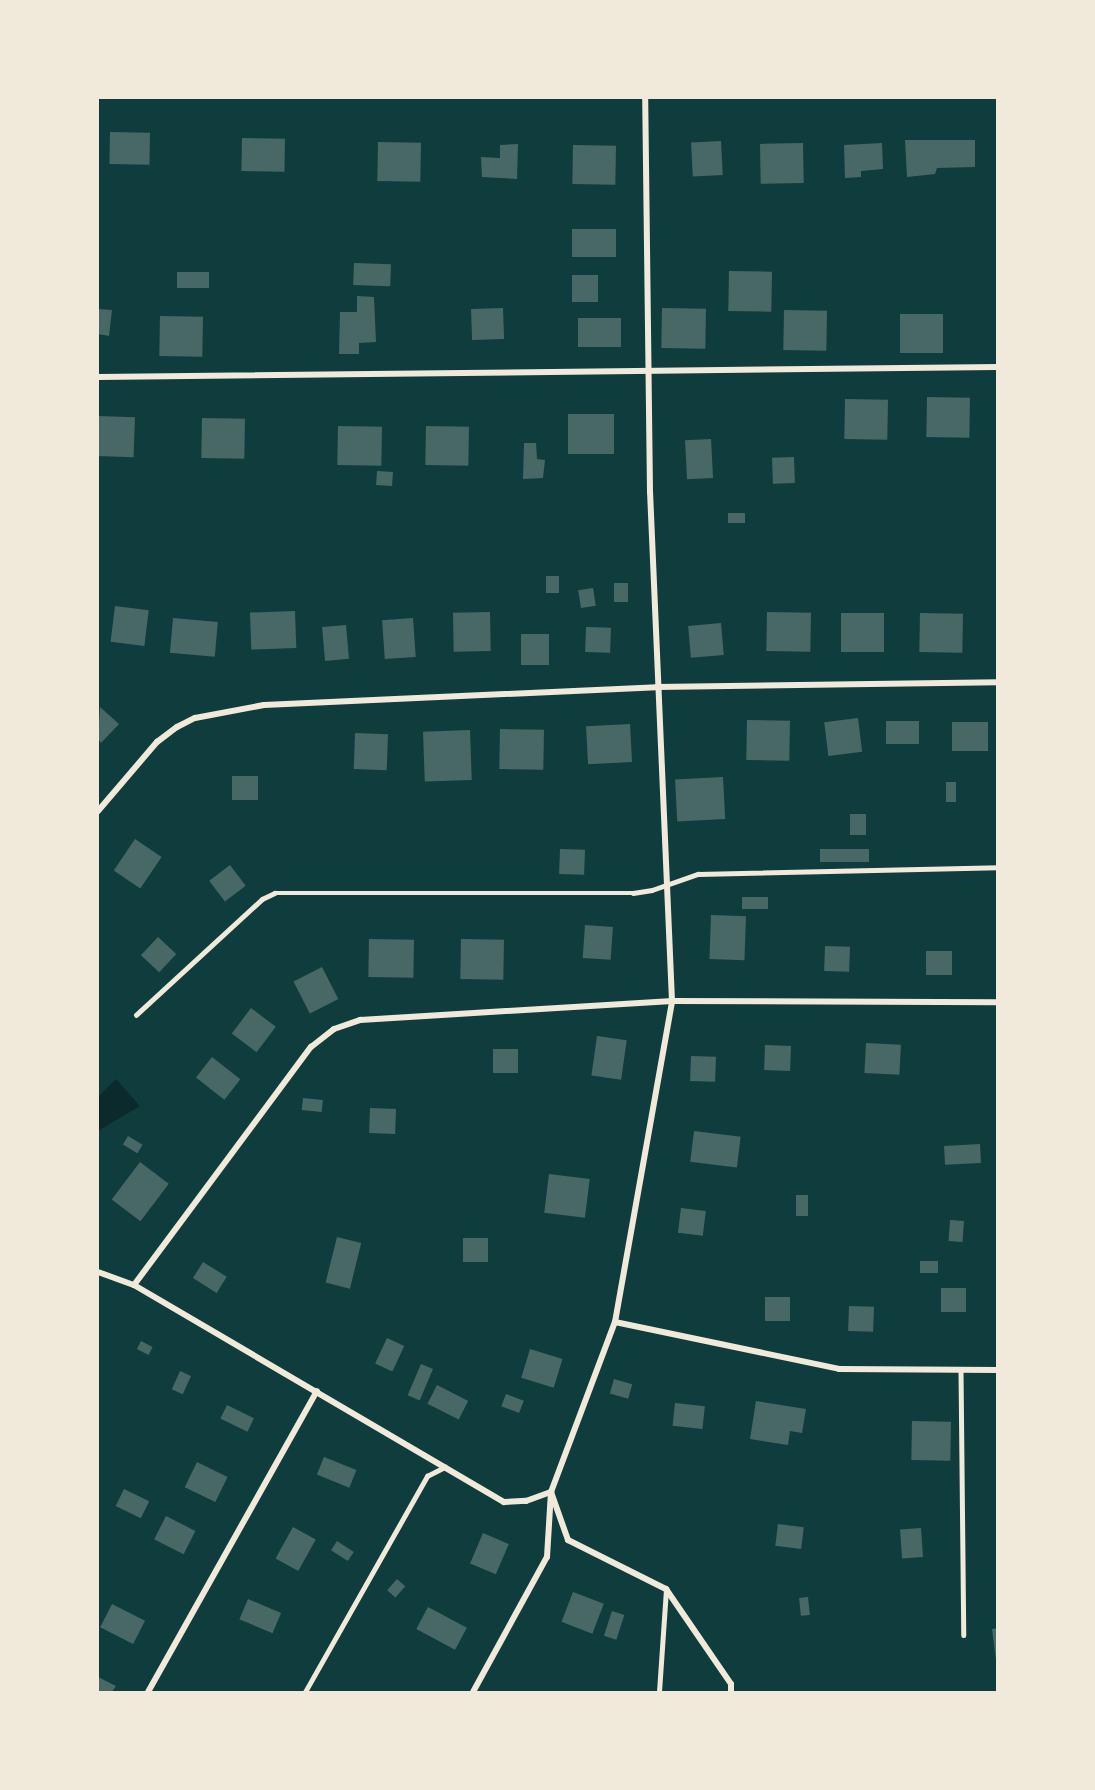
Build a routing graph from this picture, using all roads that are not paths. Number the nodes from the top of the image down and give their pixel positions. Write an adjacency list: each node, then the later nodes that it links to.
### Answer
1 (645, 98): 3 (street)
2 (998, 367): 3 (street)
3 (649, 373): 4 (street); 6 (street)
4 (98, 377)
5 (998, 682): 6 (street)
6 (657, 687): 7 (street); 9 (street)
7 (98, 812)
8 (998, 867): 9 (lane)
9 (669, 882): 10 (street); 12 (lane)
10 (672, 1000): 11 (street); 14 (street); 15 (street)
11 (998, 1002)
12 (136, 1015)
13 (98, 1272): 14 (street)
14 (134, 1285): 18 (street)
15 (615, 1322): 16 (street); 20 (street)
16 (961, 1370): 17 (street); 22 (lane)
17 (998, 1370)
18 (317, 1391): 19 (street); 23 (street)
19 (445, 1467): 20 (street); 24 (lane)
20 (550, 1492): 21 (street); 25 (street)
21 (666, 1589): 26 (lane); 27 (street)
22 (964, 1635)
23 (148, 1692)
24 (305, 1692)
25 (473, 1692)
26 (659, 1692)
27 (731, 1692)

